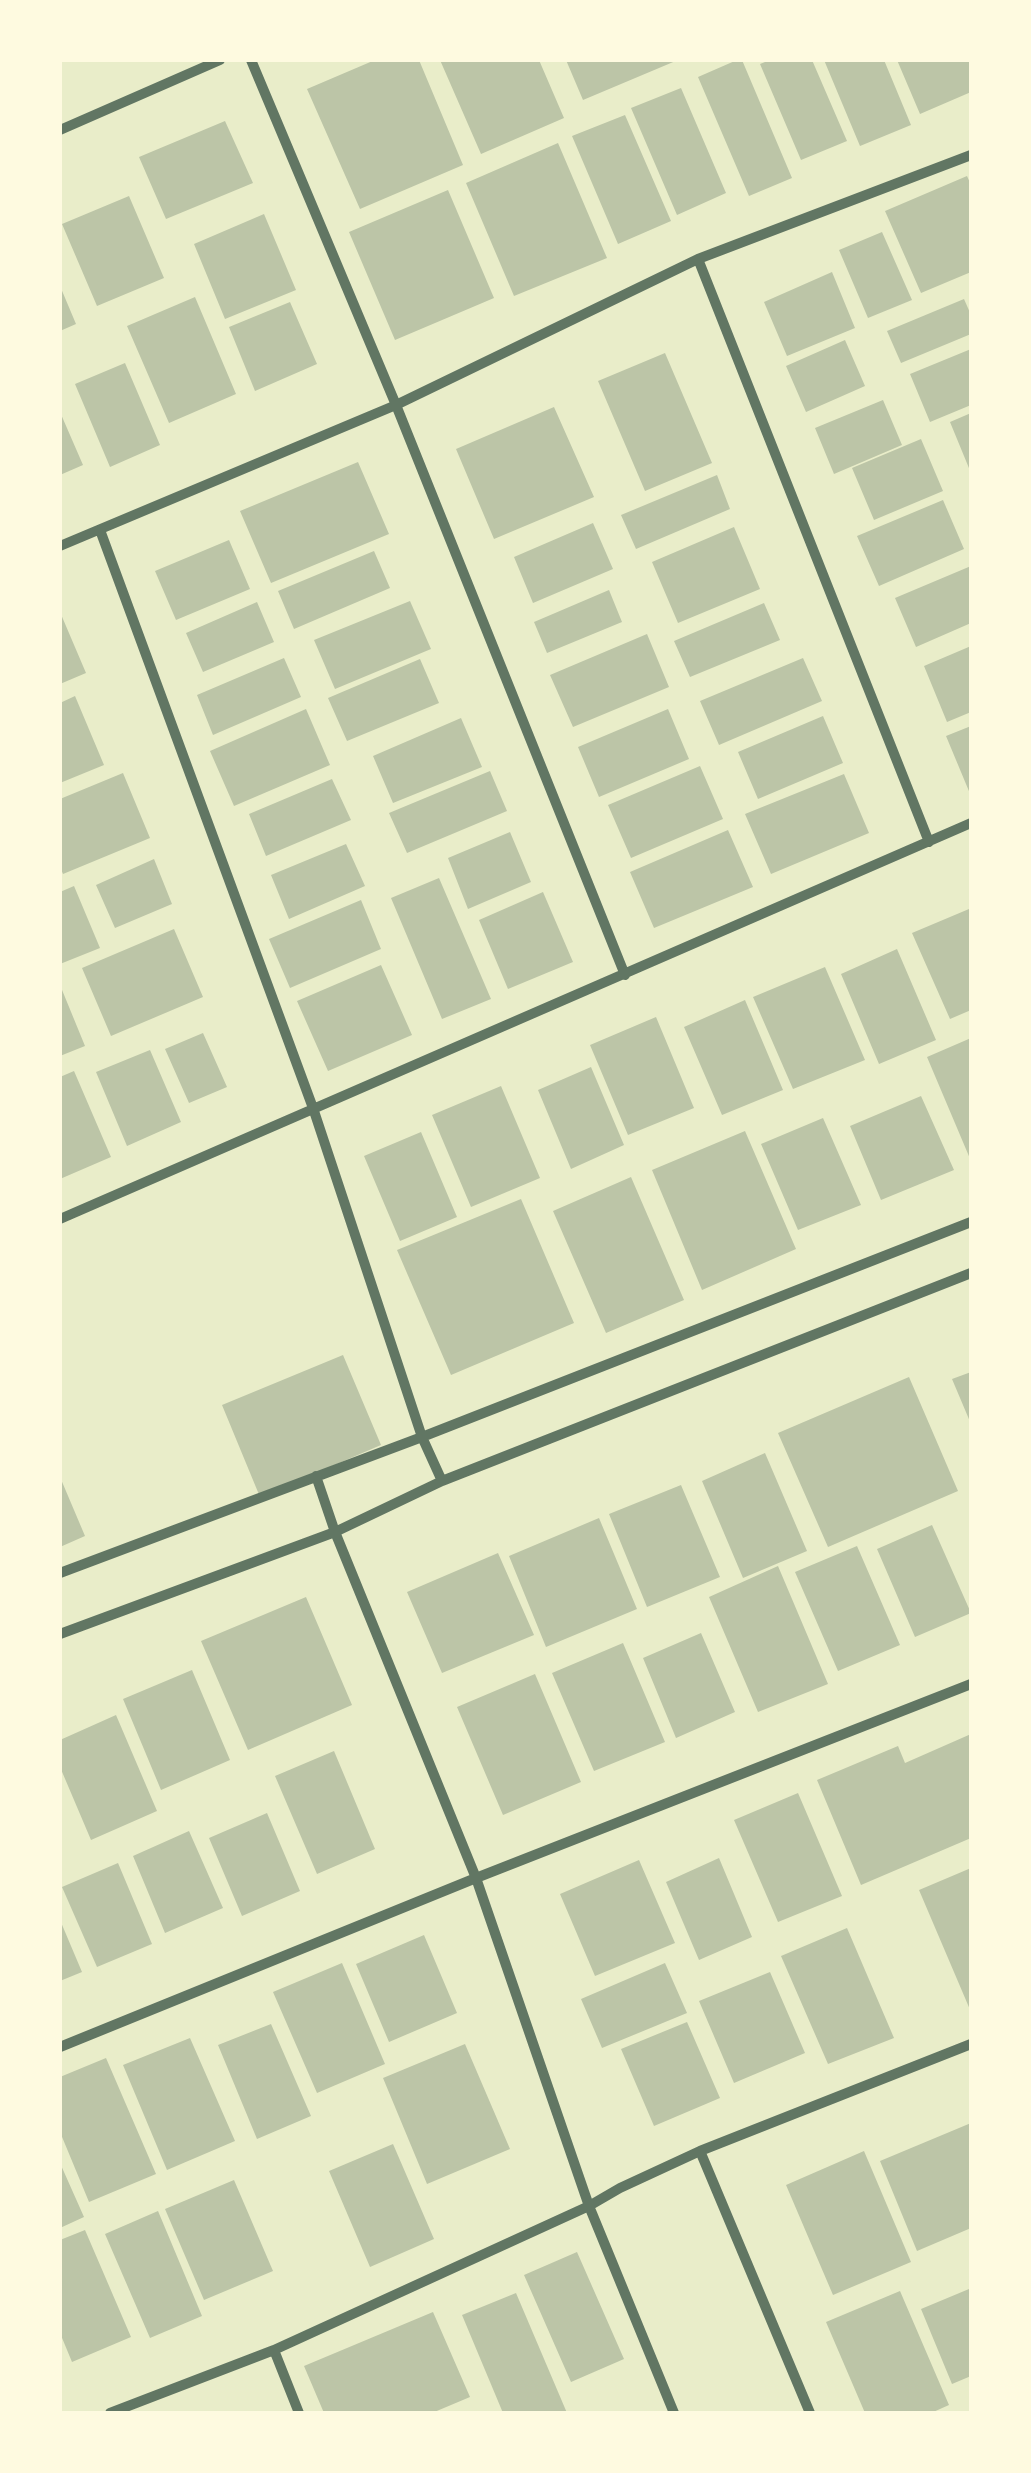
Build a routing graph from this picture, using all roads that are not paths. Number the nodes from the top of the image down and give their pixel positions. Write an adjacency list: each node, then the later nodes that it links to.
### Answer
1 (220, 60): 3 (street)
2 (251, 60): 6 (street)
3 (60, 130)
4 (971, 155): 5 (street)
5 (698, 259): 6 (street); 10 (street)
6 (396, 405): 7 (street); 11 (street)
7 (100, 530): 8 (street); 12 (street)
8 (60, 546)
9 (971, 824): 10 (street)
10 (928, 842): 11 (street)
11 (624, 975): 12 (street)
12 (313, 1108): 13 (street); 16 (street)
13 (60, 1219)
14 (971, 1222): 16 (street)
15 (971, 1273): 18 (street)
16 (422, 1437): 17 (street); 18 (street)
17 (316, 1476): 19 (street); 20 (street)
18 (442, 1481): 19 (street)
19 (334, 1532): 21 (street); 23 (street)
20 (60, 1574)
21 (60, 1634)
22 (971, 1684): 23 (street)
23 (476, 1878): 25 (street); 27 (street)
24 (971, 2044): 26 (street)
25 (60, 2048)
26 (700, 2151): 27 (street); 32 (street)
27 (589, 2206): 28 (street); 31 (street)
28 (274, 2350): 29 (street); 30 (street)
29 (110, 2413)
30 (299, 2413)
31 (674, 2413)
32 (810, 2413)

